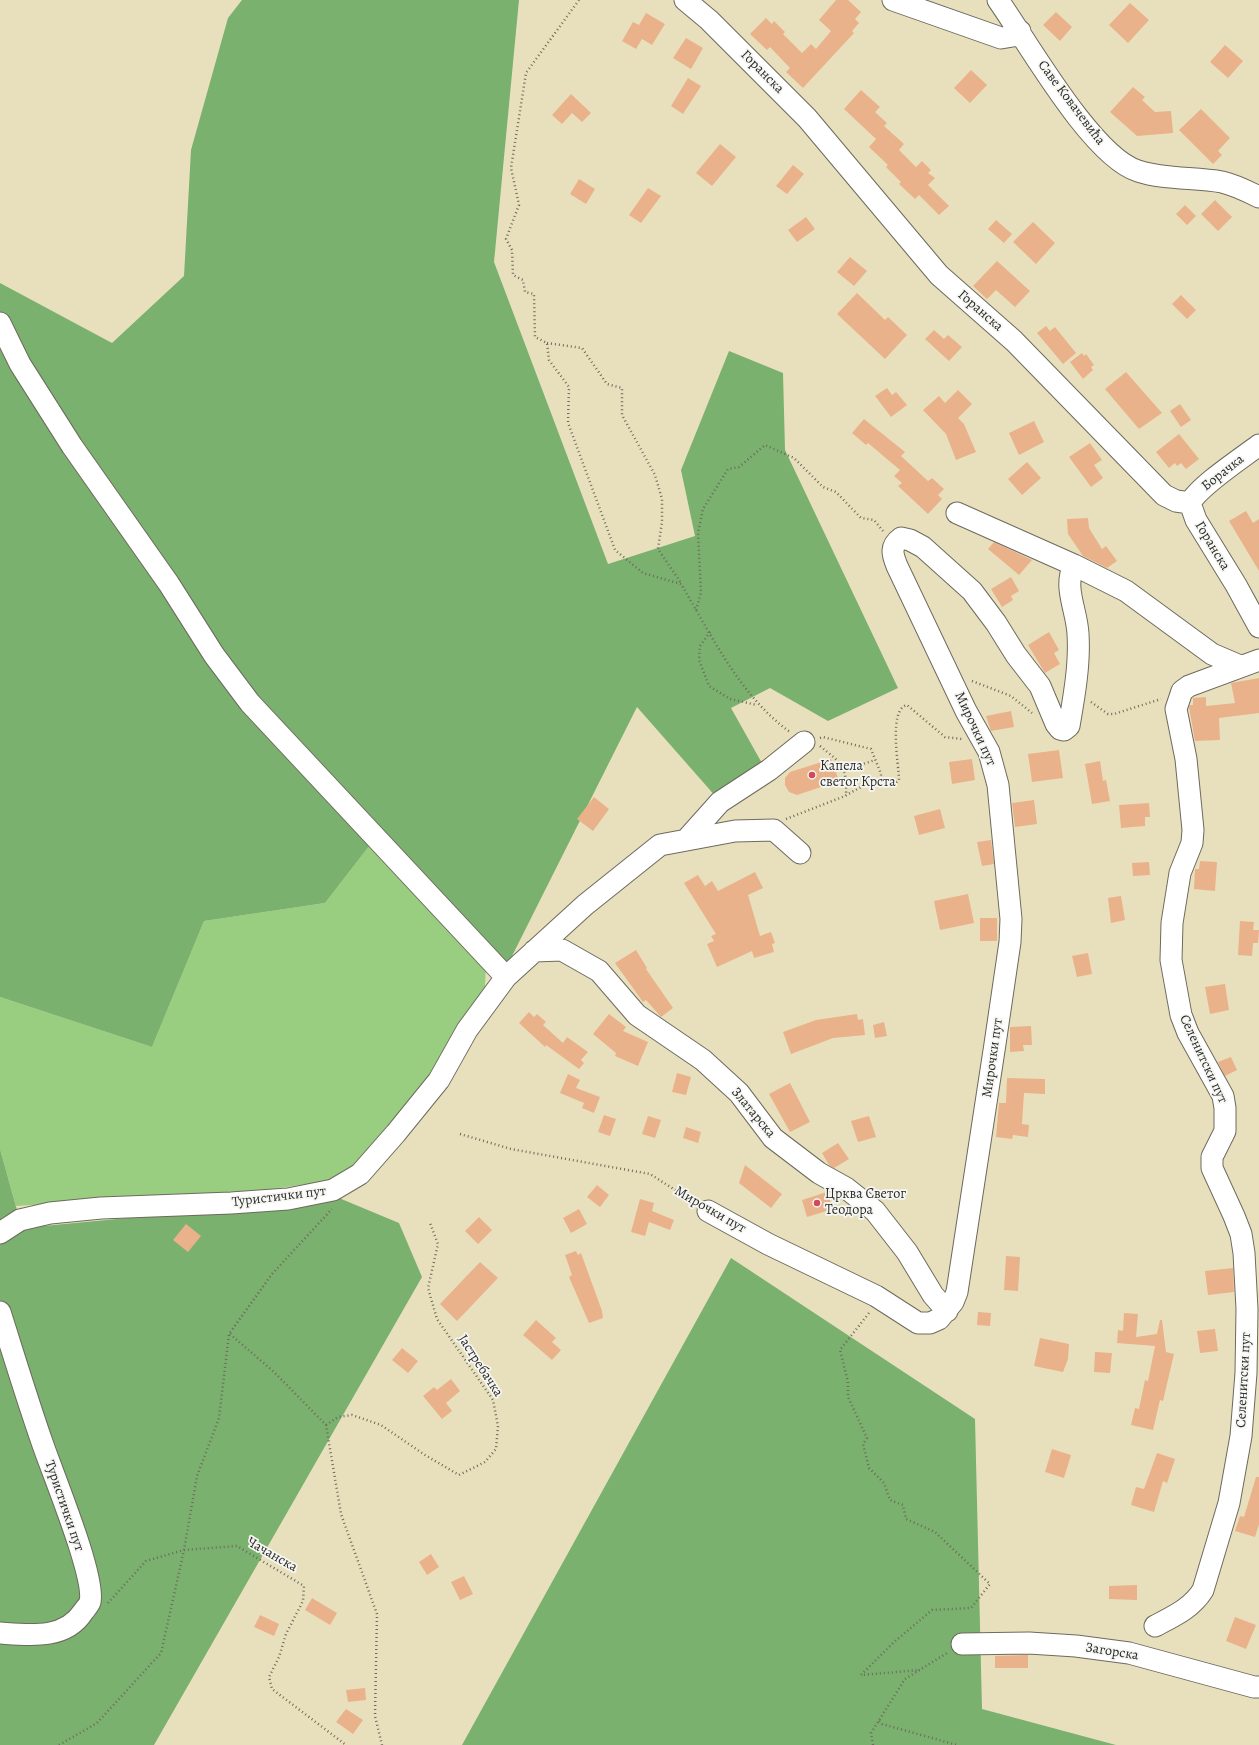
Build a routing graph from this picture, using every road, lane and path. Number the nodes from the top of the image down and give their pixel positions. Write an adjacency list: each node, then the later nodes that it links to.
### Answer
1 (579, 0): 8 (path)
2 (685, 0): 10 (street, Горанска)
3 (893, 0): 5 (street)
4 (998, 0): 5 (street, Саве Ковачевића)
5 (1020, 31): 6 (street, Саве Ковачевића)
6 (1259, 196)
7 (0, 324): 33 (street)
8 (547, 343): 14 (path); 14 (path)
9 (1259, 446): 10 (street, Борачка)
10 (1190, 503): 16 (street, Горанска)
11 (957, 513): 13 (street)
12 (895, 542): 15 (path); 22 (street, Мирочки пут); 23 (street)
13 (1074, 565): 18 (street); 19 (street)
14 (681, 584): 15 (path)
15 (696, 610): 17 (path)
16 (1259, 627)
17 (710, 632): 21 (path); 21 (path)
18 (1250, 663): 46 (street, Селенитски пут)
19 (1073, 691): 20 (path); 23 (street)
20 (1165, 698)
21 (758, 705): 24 (path)
22 (966, 711): 23 (path); 27 (path); 40 (street, Мирочки пут)
23 (1054, 719)
24 (812, 741): 25 (path); 26 (path); 30 (street)
25 (875, 760): 26 (path); 27 (path)
26 (845, 770): 28 (path)
27 (881, 780): 28 (path)
28 (846, 796): 29 (path)
29 (762, 830): 30 (street, Туристички пут); 31 (street, Туристички пут)
30 (686, 840): 32 (street, Туристички пут)
31 (800, 853)
32 (534, 951): 33 (street, Туристички пут); 40 (street, Златарска)
33 (506, 977): 38 (street, Туристички пут)
34 (460, 1134): 36 (path, Мирочки пут)
35 (337, 1203): 42 (path)
36 (708, 1211): 39 (street, Мирочки пут)
37 (430, 1223): 43 (path, Јастребачка)
38 (0, 1233)
39 (876, 1296): 40 (street, Мирочки пут); 49 (path)
40 (947, 1311)
41 (0, 1312): 47 (street, Туристички пут)
42 (230, 1334): 43 (path); 44 (path)
43 (326, 1425): 54 (path)
44 (184, 1550): 45 (path, Чачанска); 52 (path); 53 (path, Чачанска)
45 (102, 1606)
46 (1155, 1626)
47 (0, 1633)
48 (962, 1644): 49 (path); 50 (street, Загорска)
49 (920, 1670): 51 (path)
50 (1259, 1687)
51 (879, 1721): 55 (path); 56 (path)
52 (59, 1745)
53 (346, 1745)
54 (382, 1745)
55 (873, 1745)
56 (957, 1745)

